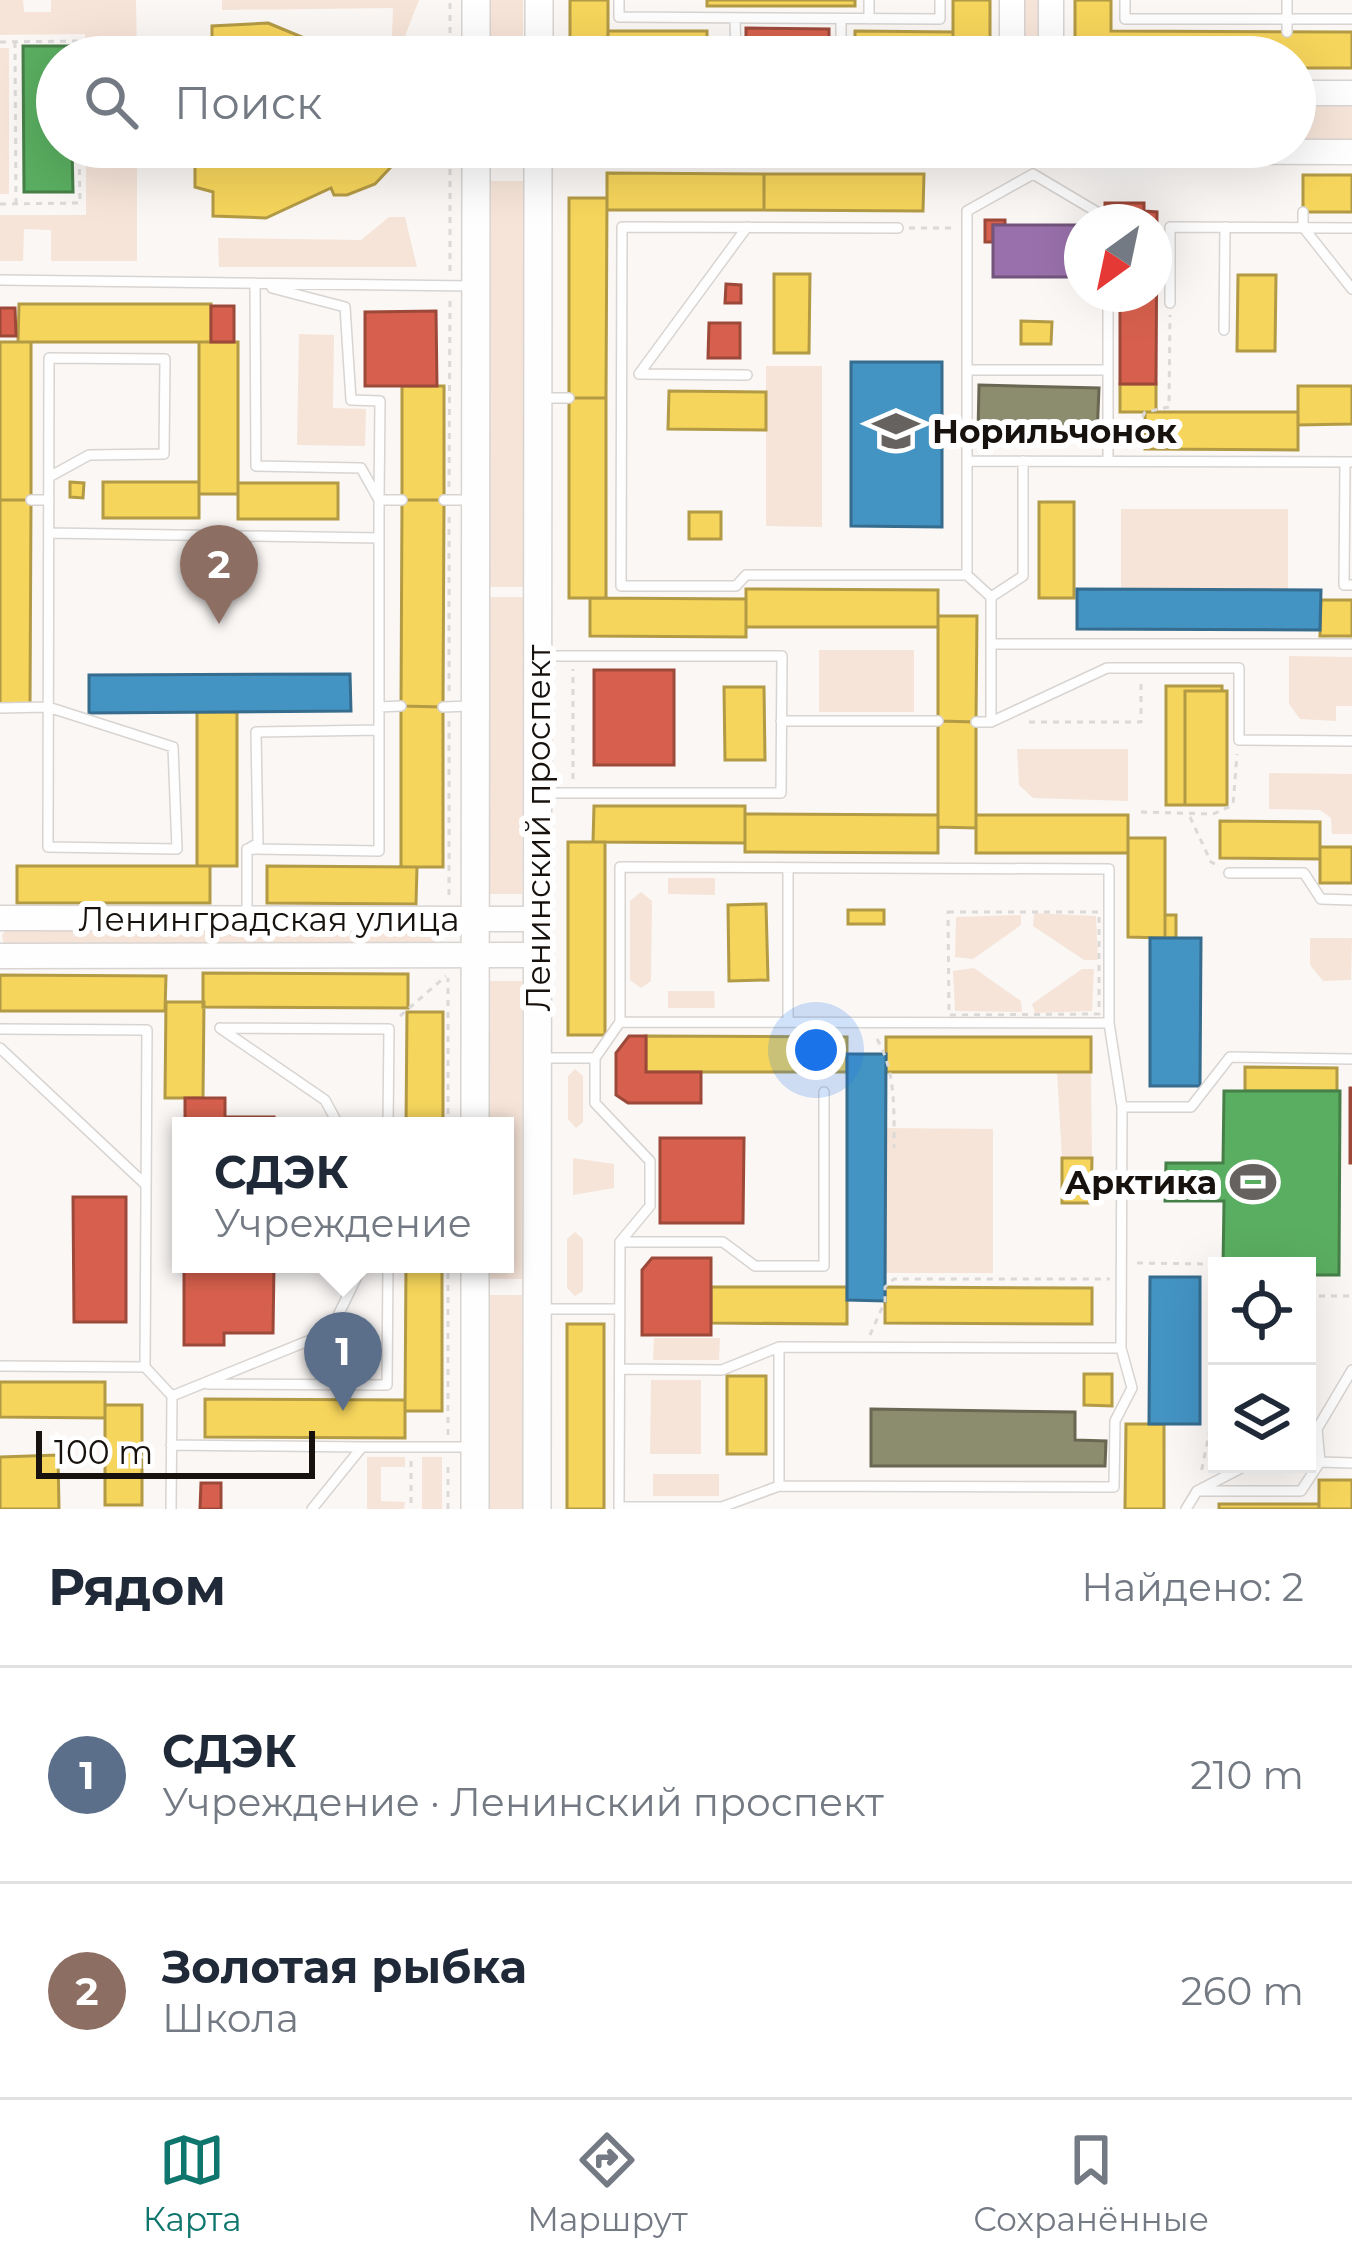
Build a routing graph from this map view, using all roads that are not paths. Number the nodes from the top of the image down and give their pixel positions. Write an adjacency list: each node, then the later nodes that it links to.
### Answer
1 (476, 0): 18 (main road)
2 (538, 0): 19 (main road)
3 (619, 0): 11 (lane)
4 (692, 0): 11 (lane)
5 (869, 0): 14 (lane)
6 (940, 0): 14 (lane)
7 (1012, 0): 22 (street)
8 (1051, 0): 23 (street)
9 (1125, 0): 15 (lane)
10 (1287, 0): 15 (lane)
11 (692, 18): 12 (lane)
12 (735, 18): 13 (lane); 20 (lane)
13 (842, 19): 14 (lane); 21 (lane)
14 (869, 19)
15 (1287, 19): 16 (lane); 17 (lane)
16 (1352, 20)
17 (1287, 32)
18 (476, 36)
19 (538, 36)
20 (735, 36)
21 (842, 36)
22 (1012, 36)
23 (1051, 36)
24 (1316, 93): 25 (street)
25 (1352, 93)
26 (1352, 152): 27 (street)
27 (1316, 160)
28 (466, 168): 44 (main road, Ленинский проспект)
29 (538, 168): 53 (main road, Ленинский проспект)
30 (1016, 168): 48 (lane)
31 (1048, 168): 32 (lane)
32 (1088, 204)
33 (764, 210): 36 (lane)
34 (1303, 212): 39 (lane)
35 (747, 227): 36 (lane); 50 (lane); 51 (lane)
36 (764, 227): 40 (lane)
37 (1172, 227): 38 (lane)
38 (1225, 227): 39 (lane); 47 (lane)
39 (1303, 227): 41 (lane); 45 (lane)
40 (898, 228)
41 (1352, 228)
42 (0, 280): 43 (lane)
43 (255, 283): 44 (lane); 64 (lane); 64 (lane)
44 (463, 286): 91 (main road, Ленинский проспект)
45 (1352, 290)
46 (1108, 312): 49 (lane)
47 (1224, 330)
48 (967, 370): 49 (lane); 57 (lane)
49 (1108, 370): 59 (lane)
50 (622, 374): 51 (lane); 56 (lane)
51 (639, 374): 52 (lane)
52 (747, 374)
53 (538, 398): 54 (lane); 73 (main road, Ленинский проспект)
54 (569, 398)
55 (606, 398): 56 (lane)
56 (622, 398): 68 (lane)
57 (967, 460): 58 (lane); 68 (lane)
58 (1023, 461): 59 (lane); 70 (lane)
59 (1114, 461): 60 (lane)
60 (1345, 462): 69 (lane)
61 (49, 477): 61 (lane); 63 (lane)
62 (31, 500): 63 (lane)
63 (49, 500): 66 (lane)
64 (379, 500): 65 (lane); 67 (lane)
65 (402, 500)
66 (49, 532): 67 (lane); 76 (lane)
67 (380, 538): 74 (lane)
68 (967, 575): 70 (lane)
69 (1352, 585)
70 (991, 597): 71 (lane)
71 (991, 644): 72 (lane); 81 (lane)
72 (1352, 644)
73 (538, 656): 78 (lane); 84 (main road, Ленинский проспект)
74 (379, 706): 75 (lane); 82 (lane)
75 (401, 706)
76 (48, 707): 76 (lane); 77 (lane)
77 (0, 708)
78 (782, 721): 79 (lane); 84 (lane)
79 (938, 722)
80 (976, 722): 81 (lane)
81 (991, 722): 83 (lane)
82 (379, 730): 85 (lane); 85 (lane)
83 (1352, 741)
84 (538, 793): 92 (main road, Ленинский проспект)
85 (248, 850): 90 (lane)
86 (788, 868): 96 (lane); 97 (lane); 98 (lane)
87 (1229, 873): 88 (lane)
88 (1352, 899)
89 (0, 918): 90 (street, Ленинградская улица)
90 (247, 919): 91 (street, Ленинградская улица)
91 (475, 919): 92 (street, Ленинградская улица); 93 (main road, Ленинский проспект)
92 (538, 919): 94 (main road, Ленинский проспект)
93 (475, 955): 94 (street, Ленинградская улица); 95 (street, Ленинградская улица); 108 (main road, Ленинский проспект)
94 (537, 955): 101 (main road, Ленинский проспект)
95 (0, 956)
96 (620, 1022): 97 (lane); 102 (lane)
97 (788, 1022): 98 (lane)
98 (1109, 1023): 105 (lane)
99 (0, 1029): 109 (lane)
100 (0, 1048): 109 (lane)
101 (537, 1058): 102 (lane); 114 (main road, Ленинский проспект)
102 (595, 1058): 110 (lane)
103 (1352, 1059): 105 (lane)
104 (824, 1092): 110 (lane)
105 (1122, 1107): 117 (lane)
106 (334, 1117): 107 (lane)
107 (388, 1117)
108 (475, 1117)
109 (146, 1185): 119 (lane)
110 (620, 1242): 115 (lane)
111 (358, 1273): 122 (lane)
112 (388, 1273): 122 (lane)
113 (474, 1273): 126 (main road)
114 (537, 1309): 115 (lane); 137 (main road, Ленинский проспект)
115 (620, 1309): 120 (lane)
116 (779, 1347): 117 (lane); 120 (lane); 132 (lane)
117 (1121, 1348): 132 (lane)
118 (0, 1366): 119 (lane)
119 (145, 1367): 123 (lane)
120 (620, 1369): 132 (lane)
121 (1352, 1370): 124 (lane)
122 (208, 1384): 123 (lane)
123 (172, 1396): 125 (lane)
124 (1316, 1426)
125 (171, 1445): 128 (lane); 134 (lane)
126 (461, 1447): 128 (lane); 136 (main road)
127 (1316, 1447): 129 (lane)
128 (362, 1448): 135 (lane)
129 (1320, 1462): 130 (lane); 133 (lane)
130 (1352, 1462)
131 (1232, 1473): 133 (lane)
132 (779, 1486)
133 (1197, 1491): 138 (lane)
134 (171, 1509)
135 (311, 1509)
136 (475, 1509)
137 (537, 1509)
138 (1186, 1509)

